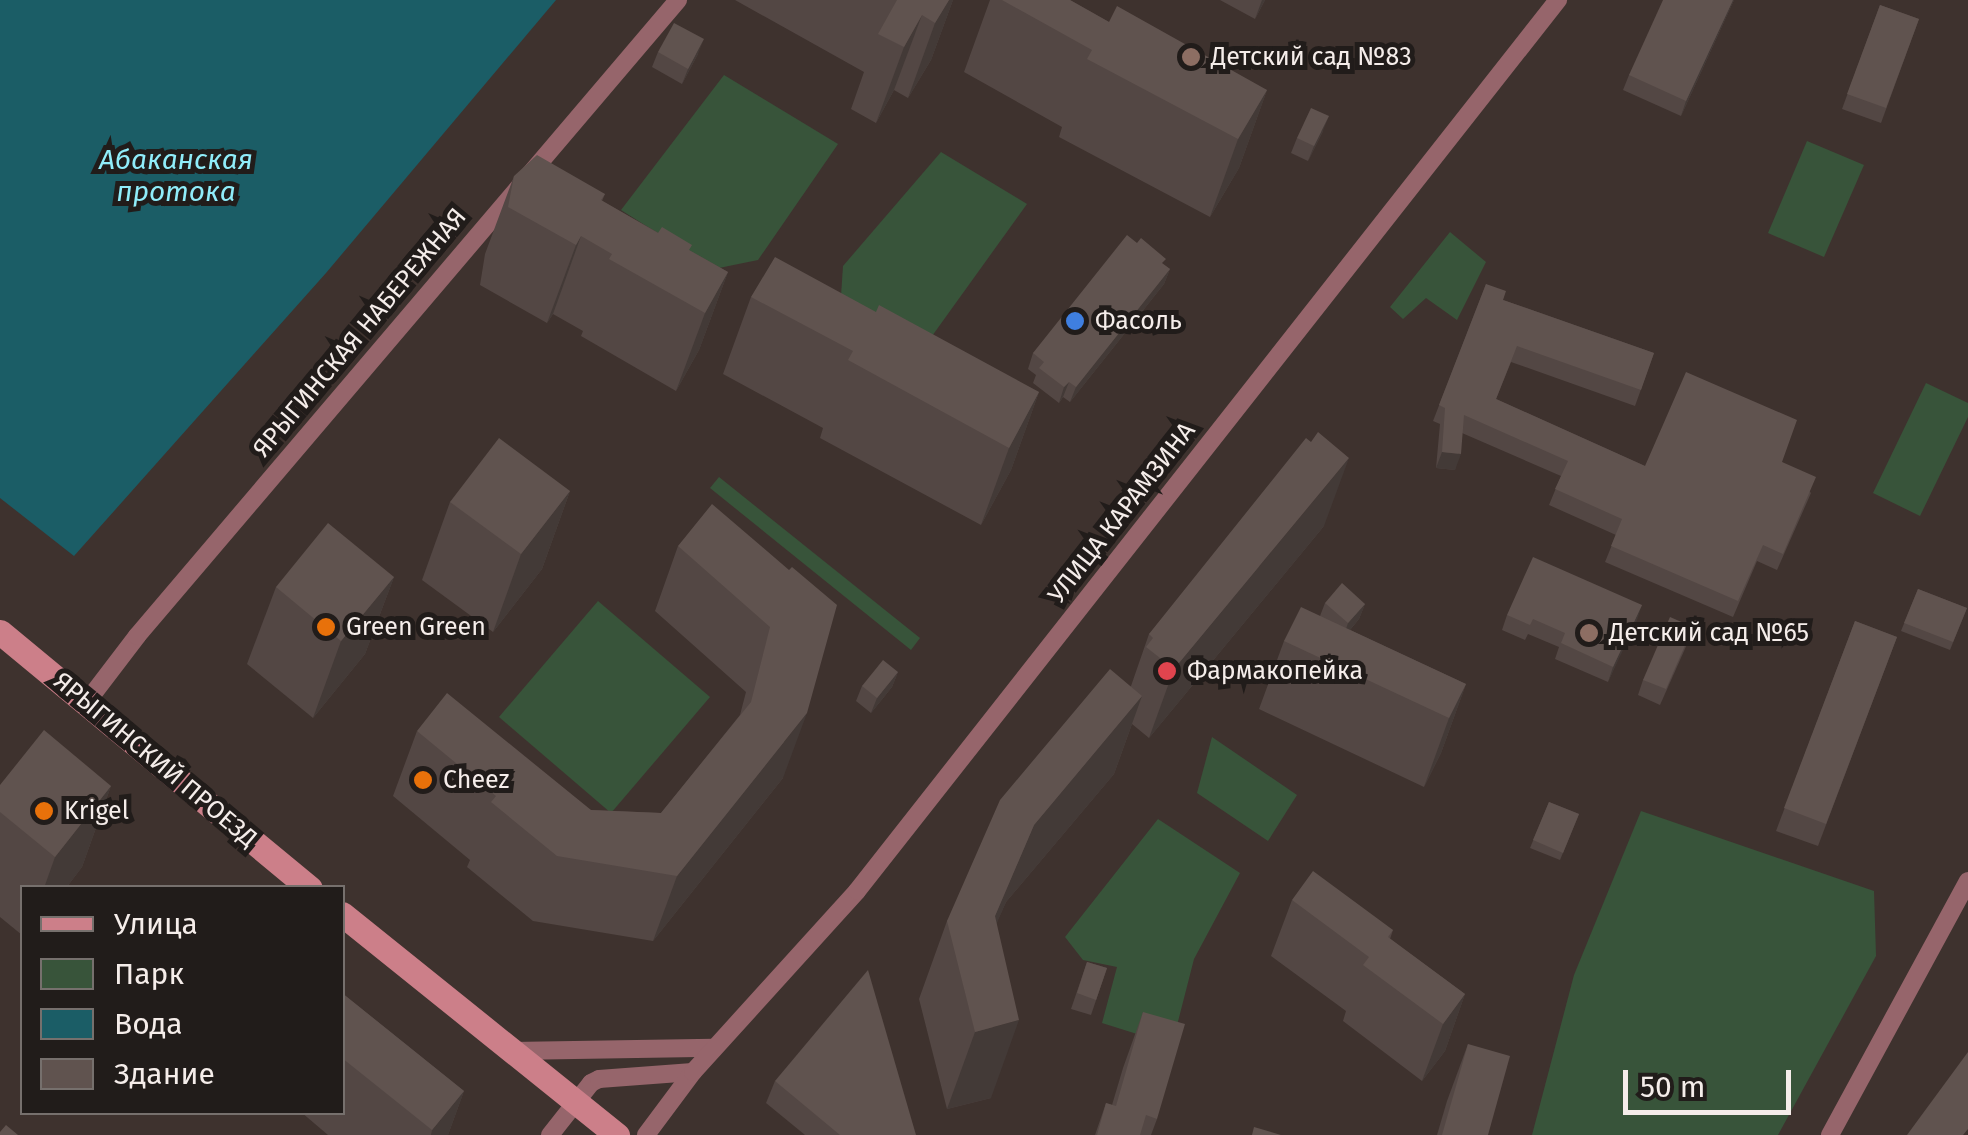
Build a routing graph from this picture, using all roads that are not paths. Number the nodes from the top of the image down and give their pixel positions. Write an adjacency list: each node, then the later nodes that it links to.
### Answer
1 (678, 0): 4 (street, ЯРЫГИНСКАЯ НАБЕРЕЖНАЯ)
2 (1558, 0): 8 (street, УЛИЦА КАРАМЗИНА)
3 (0, 632): 4 (main road, ЯРЫГИНСКИЙ ПРОЕЗД)
4 (86, 703): 6 (main road, ЯРЫГИНСКИЙ ПРОЕЗД)
5 (1968, 881): 15 (street)
6 (306, 885)
7 (345, 916): 9 (main road)
8 (714, 1048): 9 (street); 10 (street, УЛИЦА КАРАМЗИНА)
9 (512, 1051): 11 (main road)
10 (693, 1072): 11 (street); 14 (street, УЛИЦА КАРАМЗИНА)
11 (576, 1102): 12 (street); 13 (main road)
12 (550, 1135)
13 (617, 1135)
14 (646, 1135)
15 (1830, 1135)

